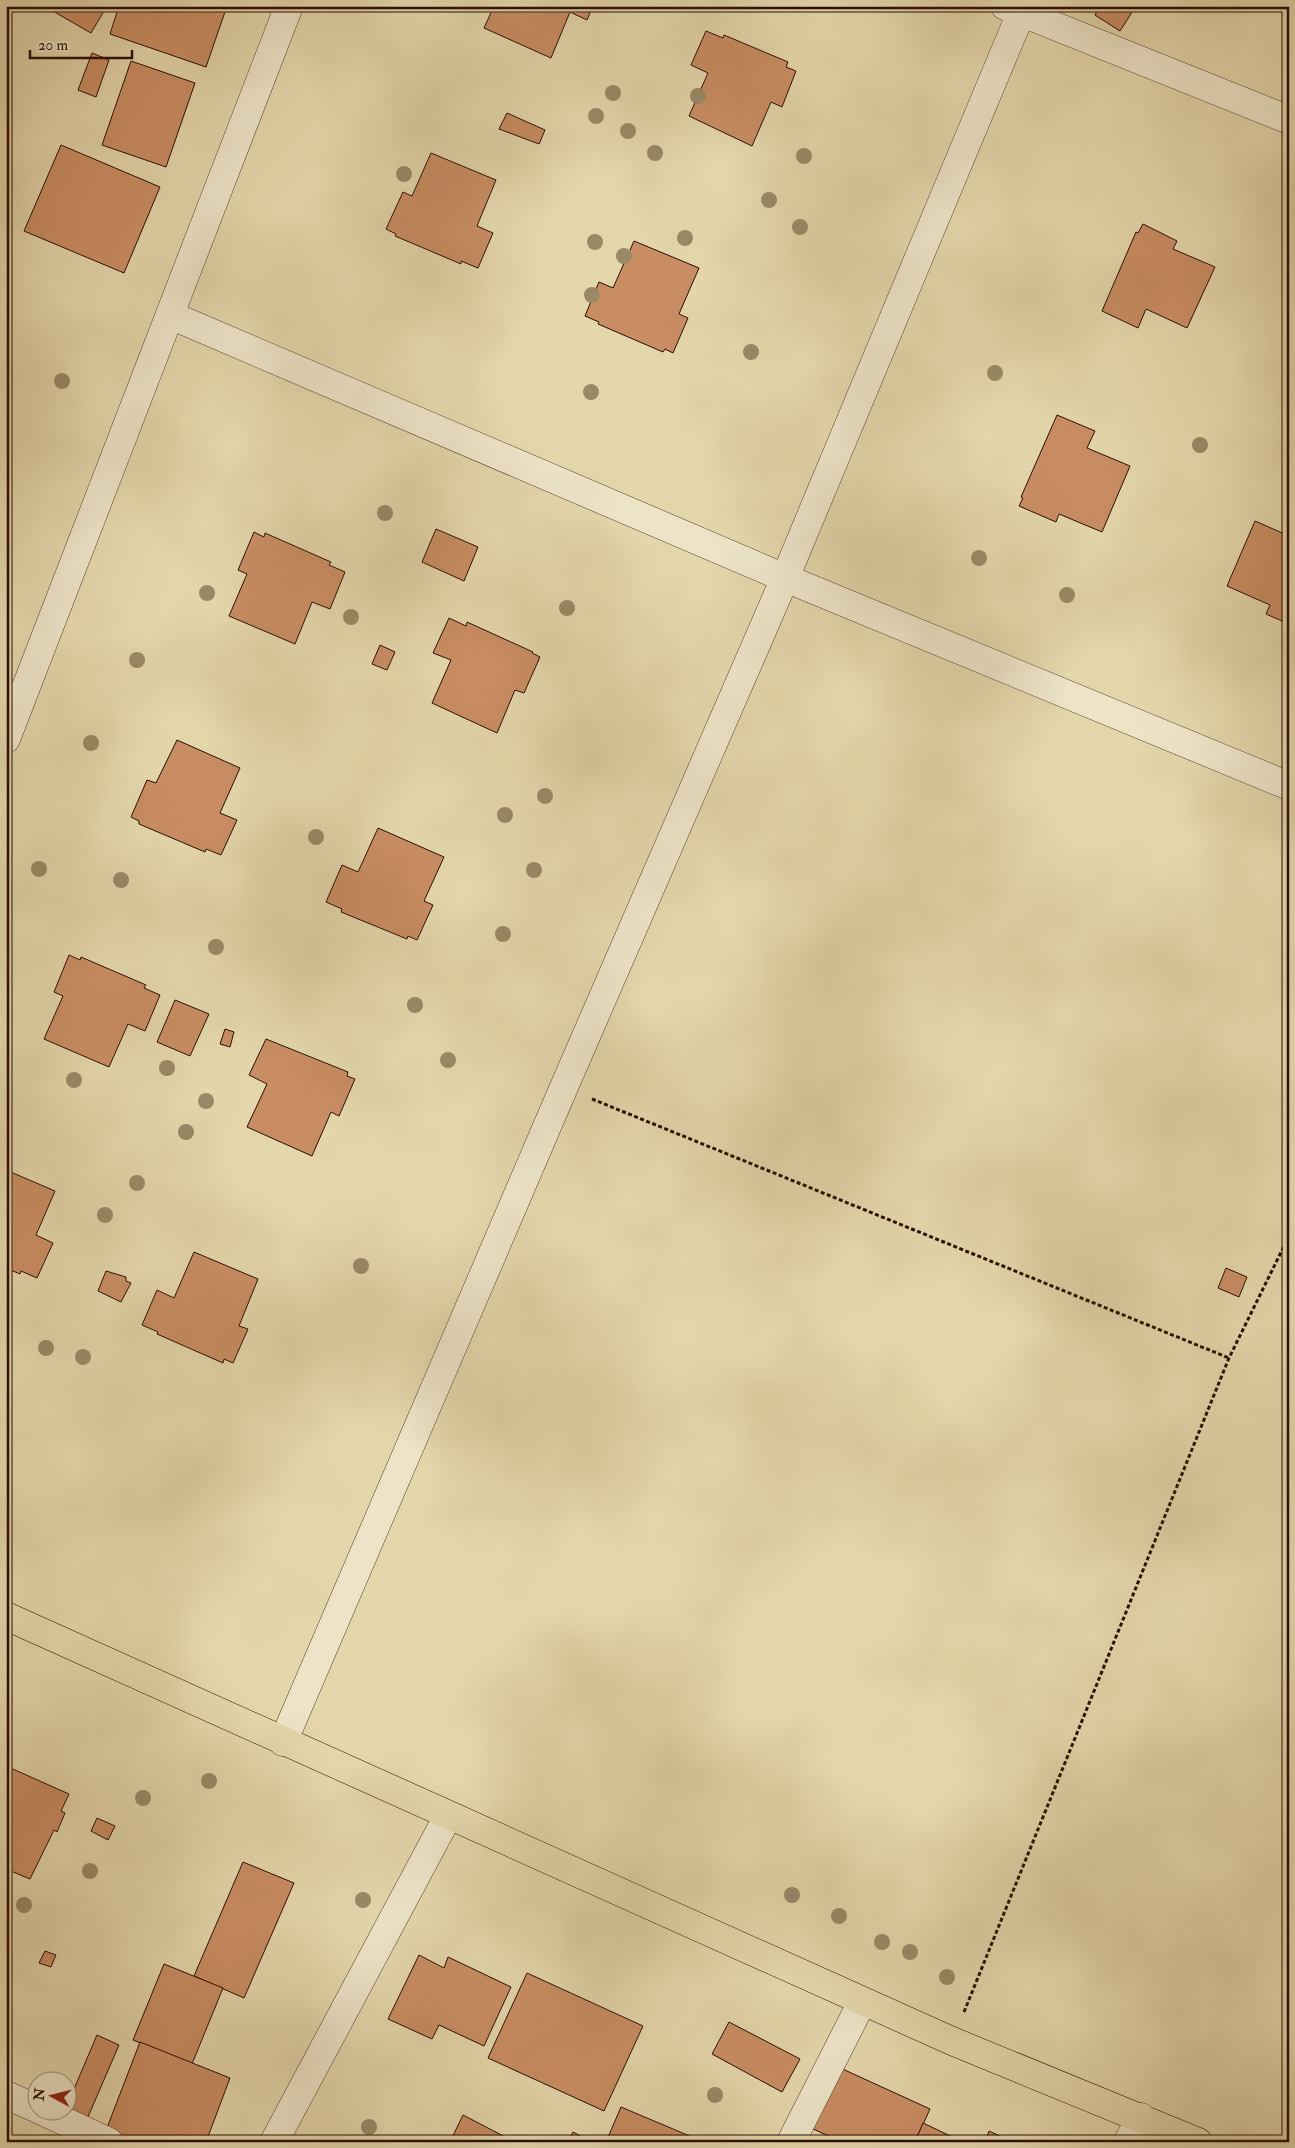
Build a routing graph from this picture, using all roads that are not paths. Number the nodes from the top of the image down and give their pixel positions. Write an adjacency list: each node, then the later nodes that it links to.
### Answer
1 (289, 6): 4 (street)
2 (1013, 10): 3 (street); 5 (street)
3 (1289, 120)
4 (170, 315): 5 (street); 6 (street)
5 (785, 578): 7 (street); 9 (street)
6 (6, 739)
7 (1289, 786)
8 (6, 1616): 9 (main road)
9 (283, 1742): 10 (main road)
10 (448, 1816): 11 (main road); 17 (street)
11 (862, 2002): 14 (main road); 18 (street)
12 (6, 2095): 13 (street)
13 (28, 2105)
14 (1141, 2117): 19 (street); 20 (main road)
15 (61, 2120): 16 (street)
16 (109, 2142)
17 (274, 2142)
18 (791, 2142)
19 (1128, 2142)
20 (1198, 2142)

